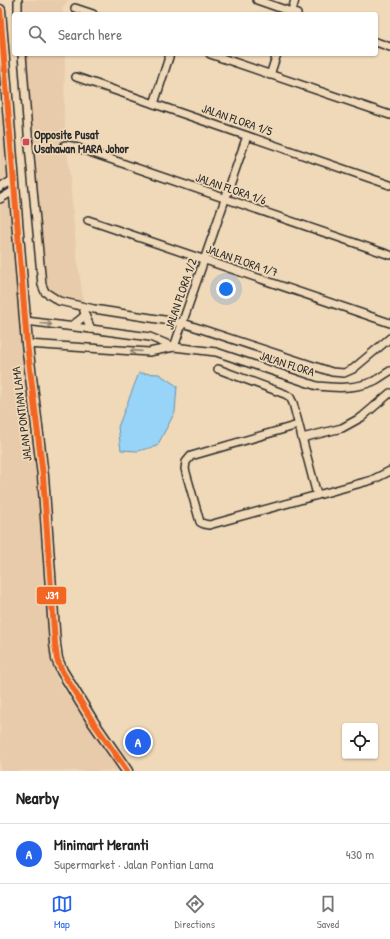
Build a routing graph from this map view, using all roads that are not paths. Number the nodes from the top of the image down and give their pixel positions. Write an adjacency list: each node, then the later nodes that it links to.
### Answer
1 (18, 0): 6 (street)
2 (257, 0): 8 (street)
3 (295, 0): 9 (street)
4 (75, 8): 7 (street)
5 (0, 10): 22 (street, JALAN PONTIAN LAMA)
6 (18, 12)
7 (87, 12)
8 (290, 12)
9 (293, 12)
10 (378, 43): 11 (street)
11 (390, 47)
12 (22, 56): 31 (street)
13 (169, 56): 18 (street)
14 (216, 56): 16 (street)
15 (276, 56): 16 (street)
16 (270, 74): 19 (street)
17 (76, 77): 18 (street, JALAN FLORA 1/5)
18 (154, 104): 20 (street, JALAN FLORA 1/5)
19 (390, 115)
20 (247, 136): 23 (street, JALAN FLORA 1/5); 26 (street, JALAN FLORA 1/2)
21 (65, 145): 26 (street, JALAN FLORA 1/6)
22 (14, 179): 24 (street); 25 (street, JALAN PONTIAN LAMA)
23 (390, 185)
24 (0, 188)
25 (15, 190): 27 (street); 33 (street, JALAN PONTIAN LAMA)
26 (226, 198): 29 (street, JALAN FLORA 1/6); 30 (street, JALAN FLORA 1/2)
27 (0, 199)
28 (88, 220): 30 (street, JALAN FLORA 1/7)
29 (390, 255)
30 (204, 260): 34 (street, JALAN FLORA 1/2); 35 (street, JALAN FLORA 1/7)
31 (83, 307): 32 (street); 34 (street)
32 (85, 315): 36 (street); 37 (street)
33 (26, 321): 36 (street, JALAN FLORA, one-way to 36); 39 (street, JALAN PONTIAN LAMA)
34 (183, 323): 38 (street); 40 (street, JALAN FLORA 1/2)
35 (390, 323)
36 (67, 326): 37 (street, JALAN FLORA)
37 (92, 329): 40 (street, JALAN FLORA)
38 (390, 338)
39 (27, 344): 40 (street, JALAN FLORA, one-way to 39); 48 (street, JALAN PONTIAN LAMA)
40 (174, 347): 42 (street, JALAN FLORA)
41 (218, 369): 44 (street)
42 (390, 370)
43 (390, 392): 45 (street)
44 (298, 425): 45 (street); 47 (street)
45 (302, 438): 47 (street)
46 (390, 471): 47 (street)
47 (317, 495)
48 (127, 771)

